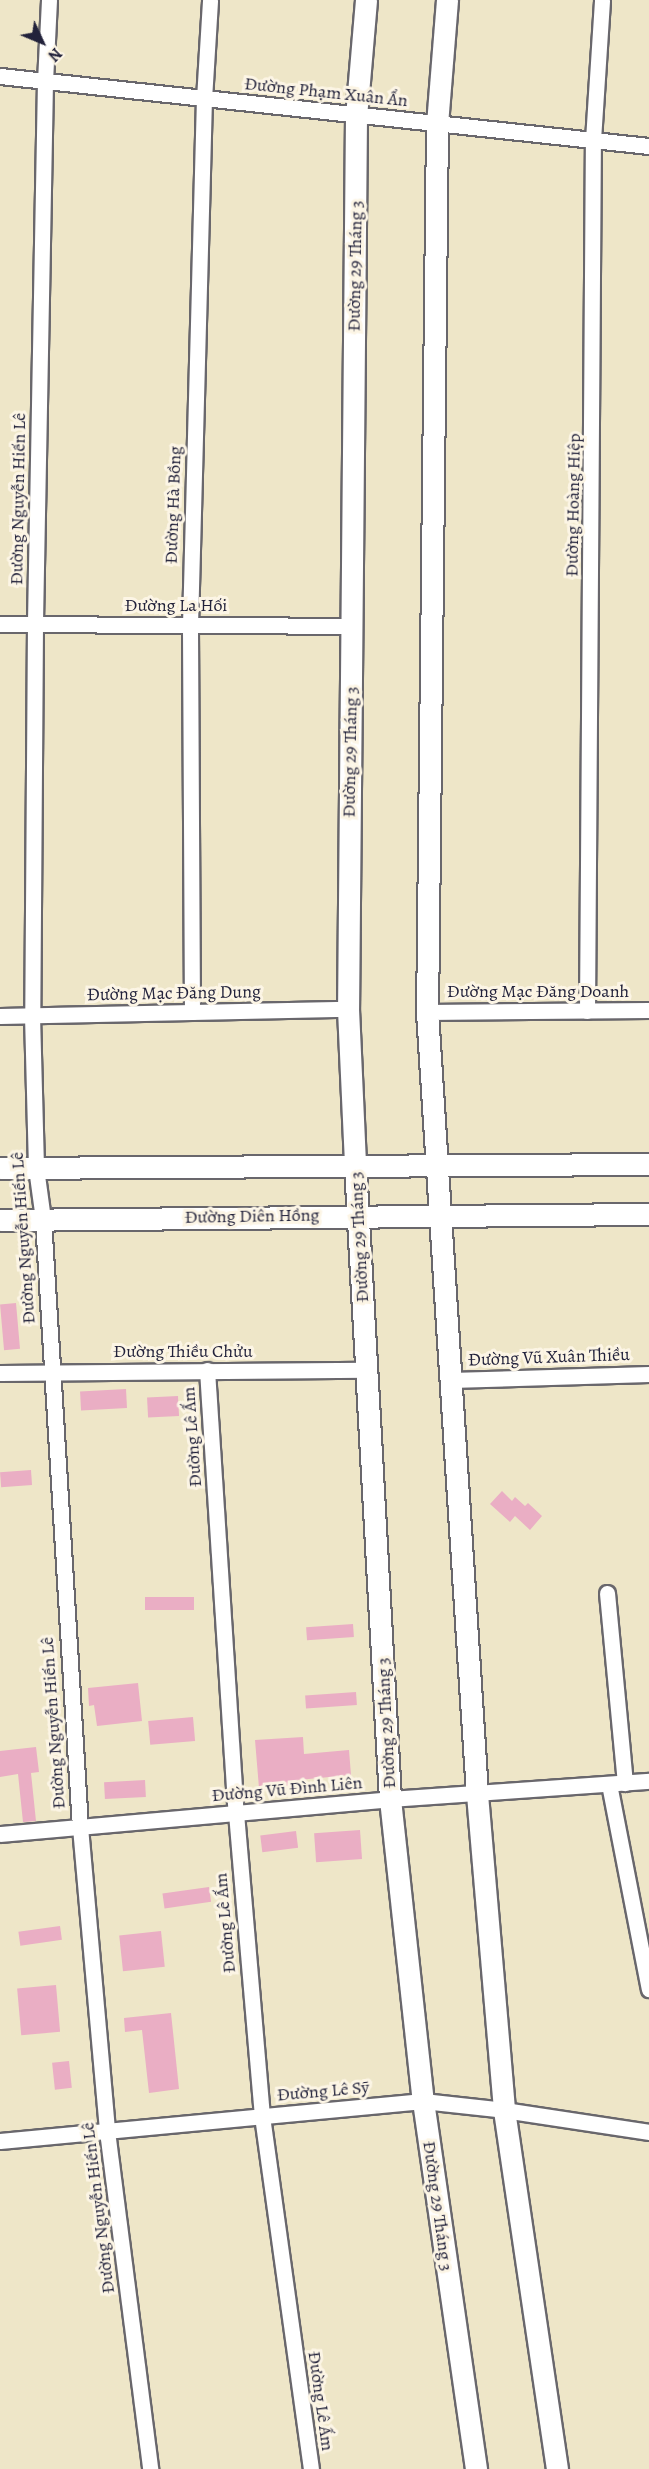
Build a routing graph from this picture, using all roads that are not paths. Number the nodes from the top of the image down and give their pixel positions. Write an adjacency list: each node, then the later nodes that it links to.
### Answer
1 (49, 0): 7 (street, Đường Nguyễn Hiến Lê)
2 (210, 0): 8 (street, Đường Hà Bồng)
3 (366, 0): 9 (street, Đường 29 Tháng 3)
4 (447, 0): 10 (street)
5 (602, 0): 11 (street, Đường Hoàng Hiệp)
6 (0, 76): 7 (street, Đường Phạm Xuân Ẩn)
7 (45, 81): 8 (street, Đường Phạm Xuân Ẩn); 14 (street, Đường Nguyễn Hiến Lê)
8 (204, 99): 9 (street, Đường Phạm Xuân Ẩn); 15 (street, Đường Hà Bồng)
9 (356, 116): 10 (street, Đường Phạm Xuân Ẩn); 16 (street, Đường 29 Tháng 3)
10 (437, 123): 11 (street, Đường Phạm Xuân Ẩn); 21 (street)
11 (593, 141): 12 (street, Đường Phạm Xuân Ẩn); 19 (street, Đường Hoàng Hiệp)
12 (649, 146)
13 (0, 624): 14 (street, Đường La Hối)
14 (35, 624): 15 (street, Đường La Hối); 22 (street, Đường Nguyễn Hiến Lê)
15 (190, 625): 16 (street, Đường La Hối); 20 (street, Đường Hà Bồng)
16 (352, 626): 17 (street, Đường 29 Tháng 3)
17 (348, 1010): 20 (street, Đường Mạc Đăng Dung); 26 (street, Đường 29 Tháng 3)
18 (649, 1010): 19 (street, Đường Mạc Đăng Doanh)
19 (587, 1011): 21 (street, Đường Mạc Đăng Doanh)
20 (192, 1012): 22 (street, Đường Mạc Đăng Dung)
21 (427, 1012): 25 (street)
22 (32, 1015): 23 (street, Đường Mạc Đăng Dung); 28 (street, Đường Nguyễn Hiến Lê)
23 (0, 1016)
24 (649, 1164): 25 (street)
25 (437, 1165): 26 (street); 31 (street)
26 (355, 1166): 28 (street); 30 (street, Đường 29 Tháng 3)
27 (0, 1168): 28 (street)
28 (36, 1168): 32 (street, Đường Nguyễn Hiến Lê)
29 (649, 1214): 31 (street, Đường Diên Hồng)
30 (357, 1215): 31 (street, Đường Diên Hồng); 32 (street, Đường Diên Hồng); 35 (street, Đường 29 Tháng 3)
31 (440, 1216): 39 (street)
32 (43, 1219): 33 (street, Đường Diên Hồng); 36 (street, Đường Nguyễn Hiến Lê)
33 (0, 1220)
34 (207, 1370): 35 (street, Đường Thiều Chửu); 36 (street, Đường Thiều Chửu); 46 (street, Đường Lê Ấm)
35 (366, 1370): 45 (street, Đường 29 Tháng 3)
36 (51, 1371): 37 (street, Đường Thiều Chửu); 47 (street, Đường Nguyễn Hiến Lê)
37 (0, 1373)
38 (649, 1374): 39 (street, Đường Vũ Xuân Thiều)
39 (450, 1380): 44 (street)
40 (607, 1593): 42 (street)
41 (649, 1781): 42 (street, Đường Vũ Đình Liên)
42 (625, 1783): 43 (street, Đường Vũ Đình Liên)
43 (609, 1784): 44 (street, Đường Vũ Đình Liên); 49 (street)
44 (477, 1794): 45 (street, Đường Vũ Đình Liên); 51 (street)
45 (390, 1799): 46 (street, Đường Vũ Đình Liên); 50 (street, Đường 29 Tháng 3)
46 (236, 1813): 47 (street, Đường Vũ Đình Liên); 52 (street, Đường Lê Ấm)
47 (80, 1827): 48 (street, Đường Vũ Đình Liên); 53 (street, Đường Nguyễn Hiến Lê)
48 (0, 1834)
49 (649, 1989)
50 (423, 2101): 51 (street, Đường Lê Sỹ); 52 (street, Đường Lê Sỹ); 58 (street, Đường 29 Tháng 3)
51 (504, 2110): 54 (street, Đường Lê Sỹ); 59 (street)
52 (262, 2116): 53 (street, Đường Lê Sỹ); 57 (street, Đường Lê Ấm)
53 (107, 2131): 55 (street, Đường Lê Sỹ); 56 (street, Đường Nguyễn Hiến Lê)
54 (649, 2132)
55 (0, 2141)
56 (150, 2469)
57 (311, 2469)
58 (476, 2469)
59 (557, 2469)

